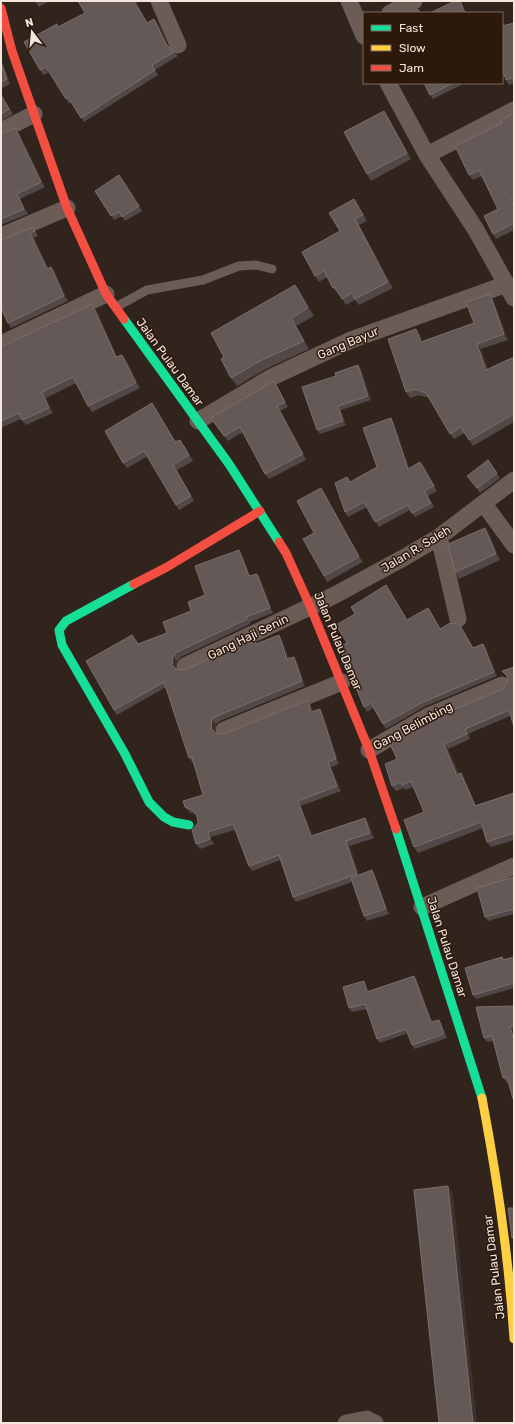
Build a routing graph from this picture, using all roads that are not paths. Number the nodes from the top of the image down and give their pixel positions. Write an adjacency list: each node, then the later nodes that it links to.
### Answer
1 (159, 1): 7 (street)
2 (349, 1): 6 (street)
3 (414, 1): 5 (street)
4 (1, 8): 10 (street, Jalan Pulau Damar)
5 (392, 12)
6 (363, 29)
7 (178, 45)
8 (389, 84): 12 (street)
9 (514, 110): 12 (street)
10 (34, 114): 11 (street); 13 (street, Jalan Pulau Damar)
11 (1, 131)
12 (427, 155): 16 (street)
13 (67, 208): 14 (street); 17 (street, Jalan Pulau Damar)
14 (1, 236)
15 (272, 269): 17 (lane)
16 (511, 291): 19 (street, Gang Bayur)
17 (110, 301): 18 (street); 19 (street, Jalan Pulau Damar)
18 (1, 344)
19 (198, 421): 22 (street, Jalan Pulau Damar)
20 (514, 480): 21 (street, Jalan R. Saleh)
21 (484, 504): 23 (street, Jalan R. Saleh); 24 (street)
22 (260, 511): 25 (street, Jalan Pulau Damar); 32 (street)
23 (439, 537): 25 (street, Jalan R. Saleh); 26 (street)
24 (514, 545)
25 (310, 606): 27 (street, Gang Haji Senin); 28 (street, Jalan Pulau Damar)
26 (458, 619)
27 (185, 666)
28 (342, 682): 30 (street); 31 (street, Jalan Pulau Damar)
29 (502, 685): 31 (street, Gang Belimbing)
30 (224, 730)
31 (369, 750): 34 (street, Jalan Pulau Damar)
32 (189, 825)
33 (514, 866): 34 (street)
34 (422, 907): 35 (street, Jalan Pulau Damar)
35 (514, 1339)
36 (346, 1423): 37 (street)
37 (375, 1423)

